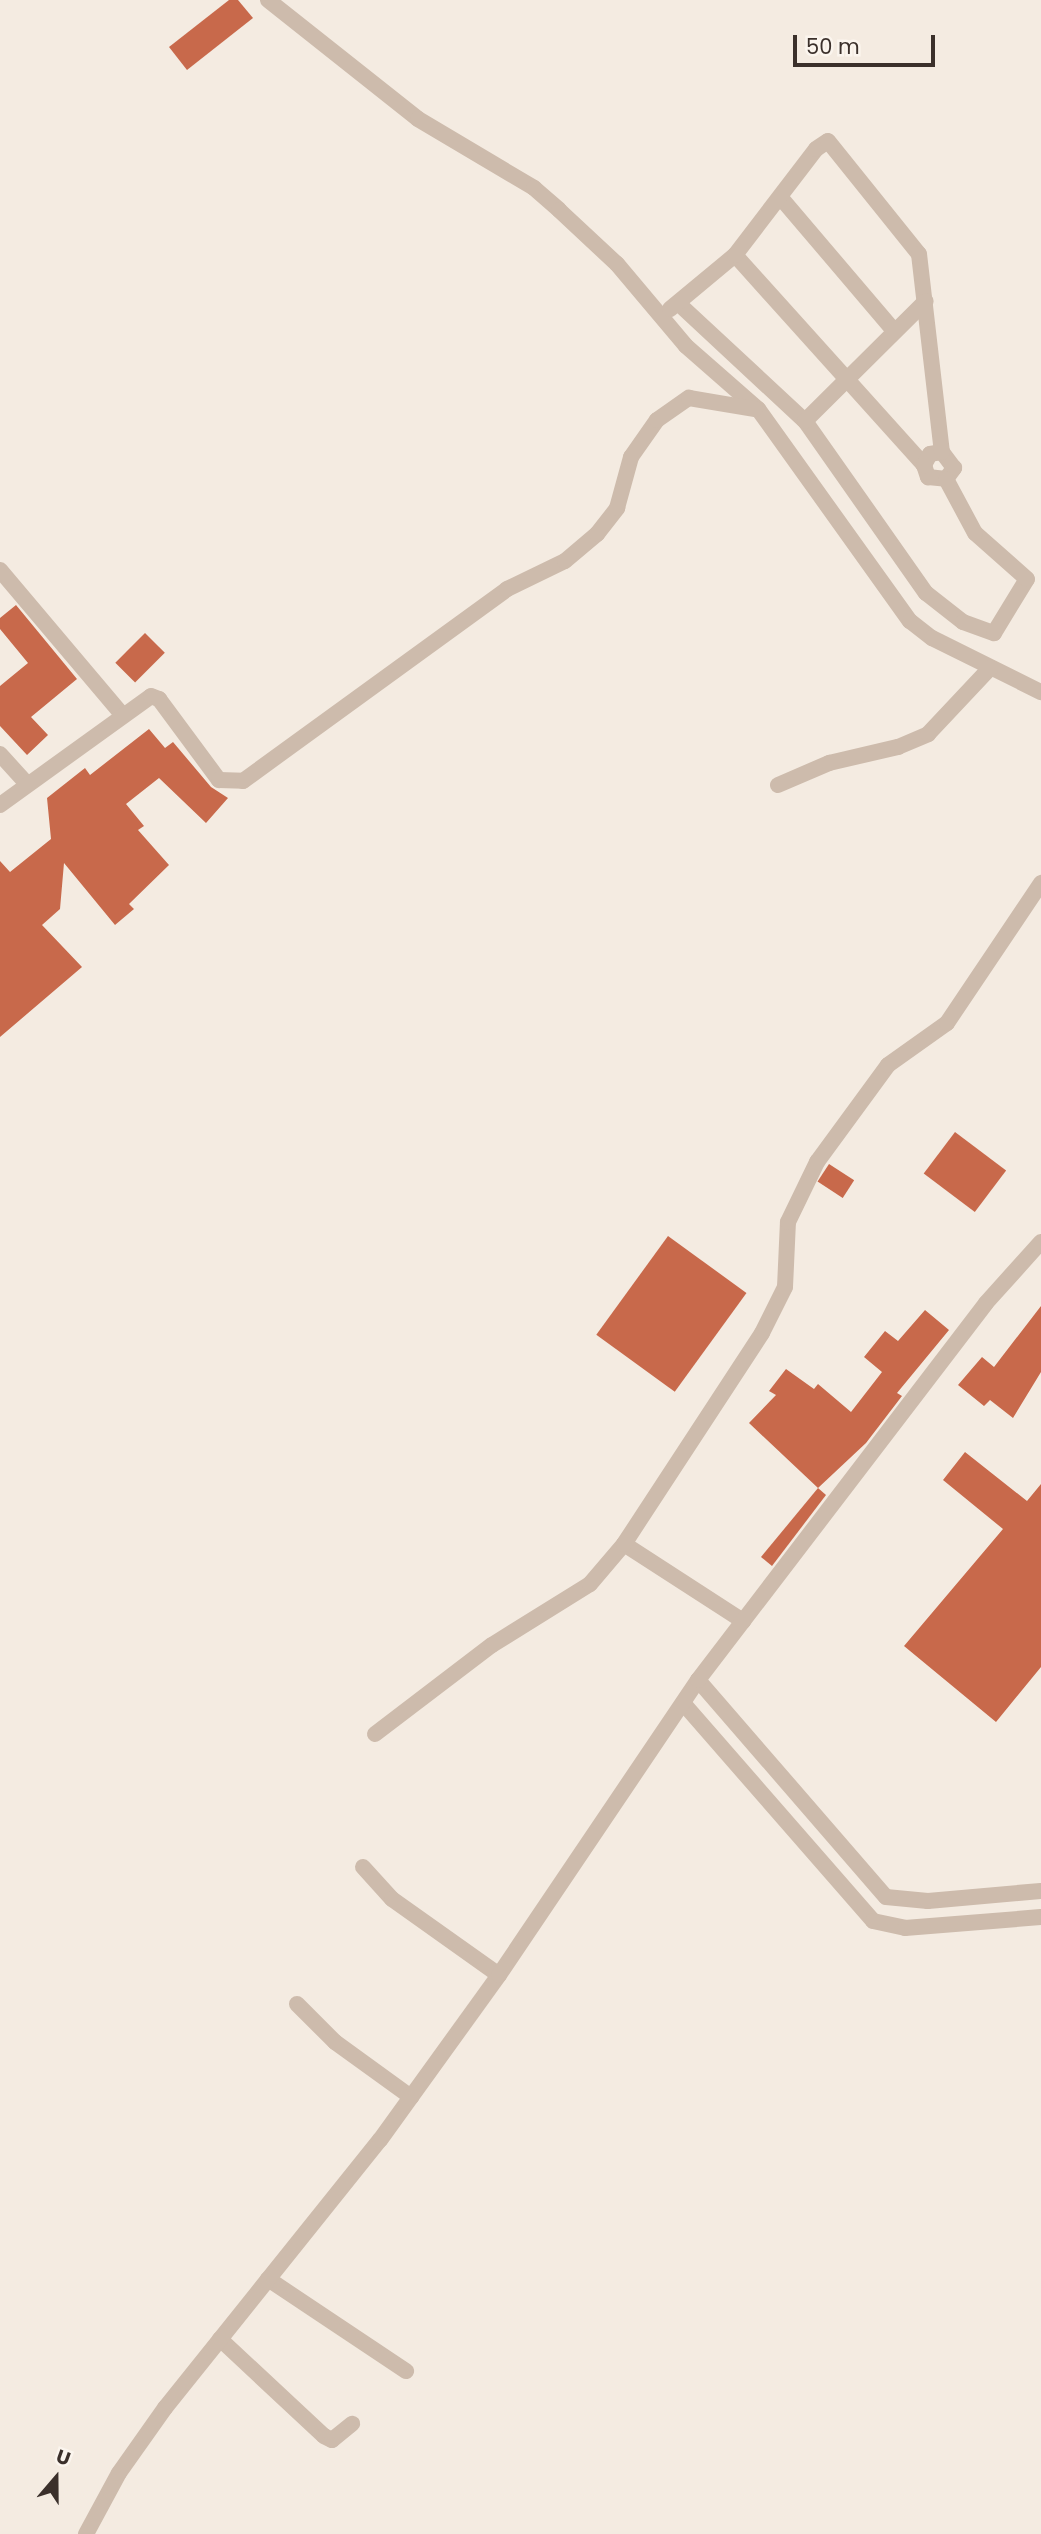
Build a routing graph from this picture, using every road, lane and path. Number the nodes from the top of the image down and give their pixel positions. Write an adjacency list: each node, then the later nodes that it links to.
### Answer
1 (268, 0): 6 (street)
2 (780, 198): 3 (street); 4 (street); 7 (street)
3 (735, 255): 5 (street); 8 (street)
4 (926, 301): 7 (street); 11 (street)
5 (679, 304): 6 (street); 10 (street)
6 (659, 316): 9 (street)
7 (894, 331): 8 (street)
8 (847, 379): 10 (street); 12 (street)
9 (758, 409): 15 (street); 17 (street)
10 (805, 421): 13 (street)
11 (942, 452): 12 (street); 13 (street)
12 (924, 465): 13 (street)
13 (946, 479)
14 (0, 570): 17 (street)
15 (990, 668): 16 (street); 20 (street)
16 (1041, 692)
17 (121, 713): 19 (street)
18 (0, 754): 19 (street)
19 (27, 784): 21 (street)
20 (778, 785)
21 (0, 805)
22 (1041, 884): 24 (street)
23 (1041, 1242): 25 (street)
24 (624, 1544): 25 (street); 28 (street)
25 (743, 1621): 26 (street)
26 (698, 1680): 27 (street); 29 (street)
27 (683, 1703): 30 (street); 36 (street)
28 (375, 1734)
29 (755, 1746): 30 (street); 32 (street)
30 (737, 1765): 33 (street)
31 (363, 1867): 36 (street)
32 (861, 1867): 33 (street); 34 (street)
33 (842, 1885): 35 (street)
34 (1041, 1891)
35 (1041, 1917)
36 (499, 1975): 38 (street)
37 (297, 2004): 38 (street)
38 (411, 2097): 39 (street)
39 (268, 2279): 40 (street); 41 (street)
40 (220, 2339): 42 (street); 43 (street)
41 (406, 2371)
42 (352, 2424)
43 (86, 2534)

